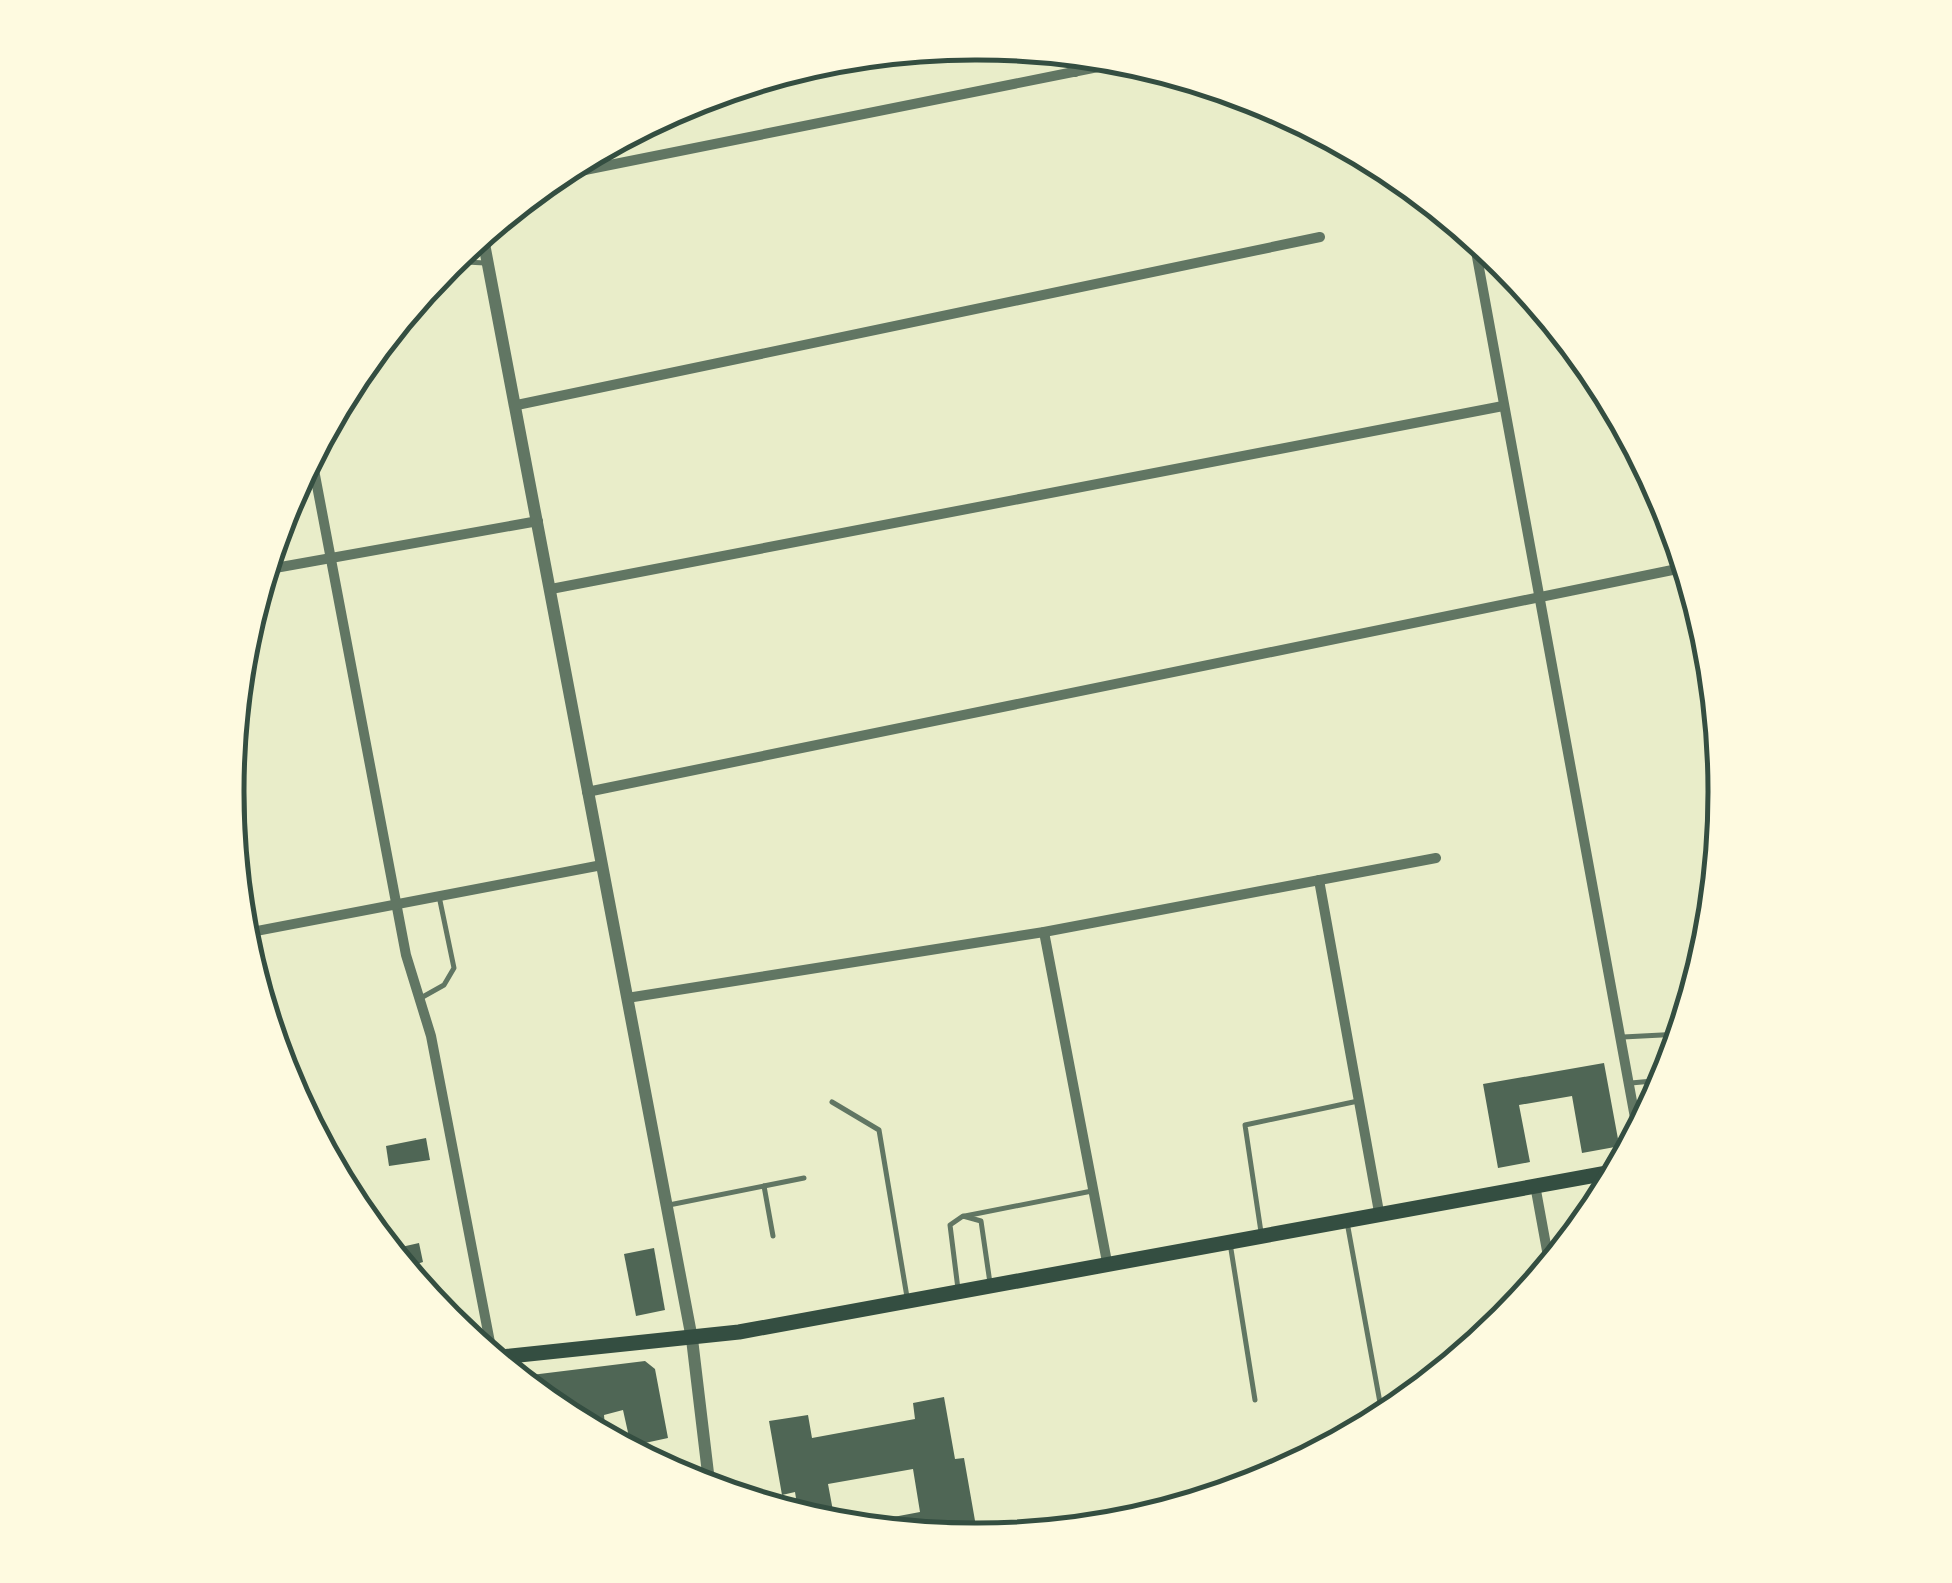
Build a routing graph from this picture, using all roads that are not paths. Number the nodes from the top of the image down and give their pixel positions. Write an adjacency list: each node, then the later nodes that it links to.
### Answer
1 (1074, 66): 3 (street)
2 (1089, 69): 3 (street)
3 (1075, 72): 4 (street)
4 (594, 168)
5 (1320, 237): 10 (street)
6 (485, 250): 9 (street)
7 (1477, 260): 11 (street)
8 (471, 263): 9 (lane)
9 (488, 263): 10 (street)
10 (516, 405): 13 (street)
11 (1503, 406): 17 (street); 18 (street)
12 (316, 477): 14 (street)
13 (538, 522): 14 (street); 17 (street)
14 (332, 558): 15 (street); 24 (street)
15 (280, 567)
16 (1673, 570): 18 (street)
17 (550, 589): 19 (street)
18 (1540, 596): 19 (street); 30 (street)
19 (588, 792): 21 (street)
20 (1436, 858): 22 (street)
21 (602, 865): 23 (street); 28 (street)
22 (1319, 880): 26 (street); 33 (street)
23 (440, 896): 24 (street); 27 (lane)
24 (398, 904): 25 (street); 27 (street)
25 (258, 931)
26 (1044, 932): 28 (street); 40 (street)
27 (419, 998): 53 (street)
28 (627, 998): 41 (street)
29 (1666, 1035): 30 (lane)
30 (1620, 1038): 32 (street)
31 (1647, 1081): 32 (lane)
32 (1628, 1083): 35 (street)
33 (1360, 1100): 42 (street); 45 (lane)
34 (832, 1102): 52 (lane)
35 (1634, 1112)
36 (1598, 1175): 38 (main road)
37 (804, 1178): 39 (lane)
38 (1535, 1185): 42 (main road); 48 (street)
39 (764, 1186): 41 (lane); 46 (lane)
40 (1094, 1190): 43 (lane); 49 (street)
41 (666, 1205): 54 (street)
42 (1379, 1212): 44 (main road)
43 (962, 1216): 50 (lane); 51 (lane)
44 (1347, 1219): 45 (main road); 57 (lane)
45 (1262, 1234): 47 (main road)
46 (773, 1236)
47 (1229, 1240): 49 (main road); 56 (lane)
48 (1547, 1249)
49 (1108, 1262): 50 (main road)
50 (990, 1283): 51 (main road)
51 (958, 1290): 52 (main road)
52 (907, 1300): 54 (main road)
53 (488, 1335)
54 (692, 1339): 55 (main road); 58 (street)
55 (512, 1356)
56 (1255, 1400)
57 (1380, 1401)
58 (708, 1471)

